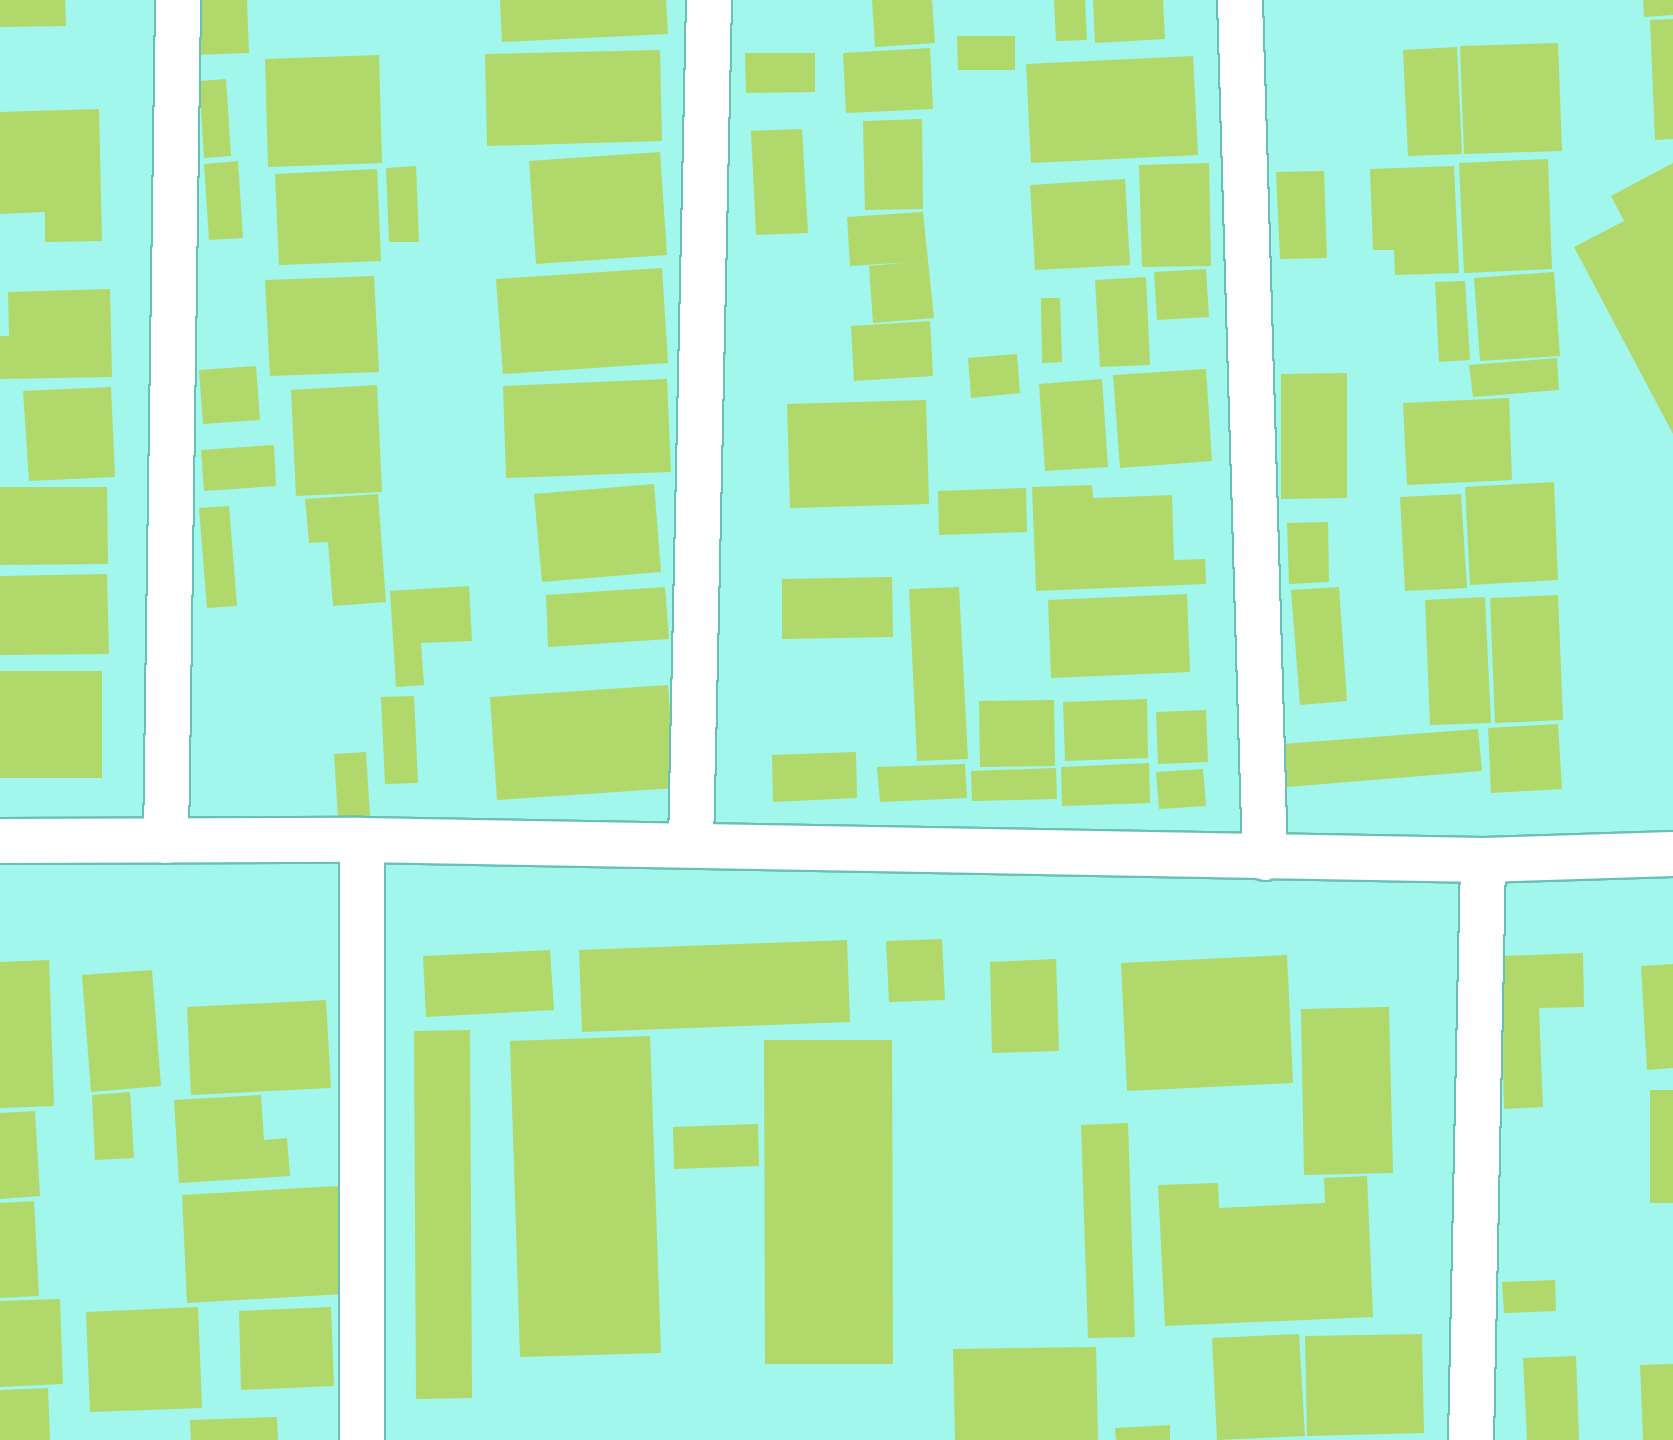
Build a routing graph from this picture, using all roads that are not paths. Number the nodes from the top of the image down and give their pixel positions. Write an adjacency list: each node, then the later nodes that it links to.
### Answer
1 (178, 0): 6 (street)
2 (709, 0): 7 (street)
3 (1240, 0): 9 (street)
4 (362, 840): 6 (street); 7 (street); 11 (street)
5 (0, 841): 6 (street)
6 (166, 841)
7 (691, 845): 9 (street)
8 (1673, 854): 10 (street)
9 (1265, 858): 10 (street)
10 (1483, 860): 12 (street)
11 (362, 1440)
12 (1471, 1440)

